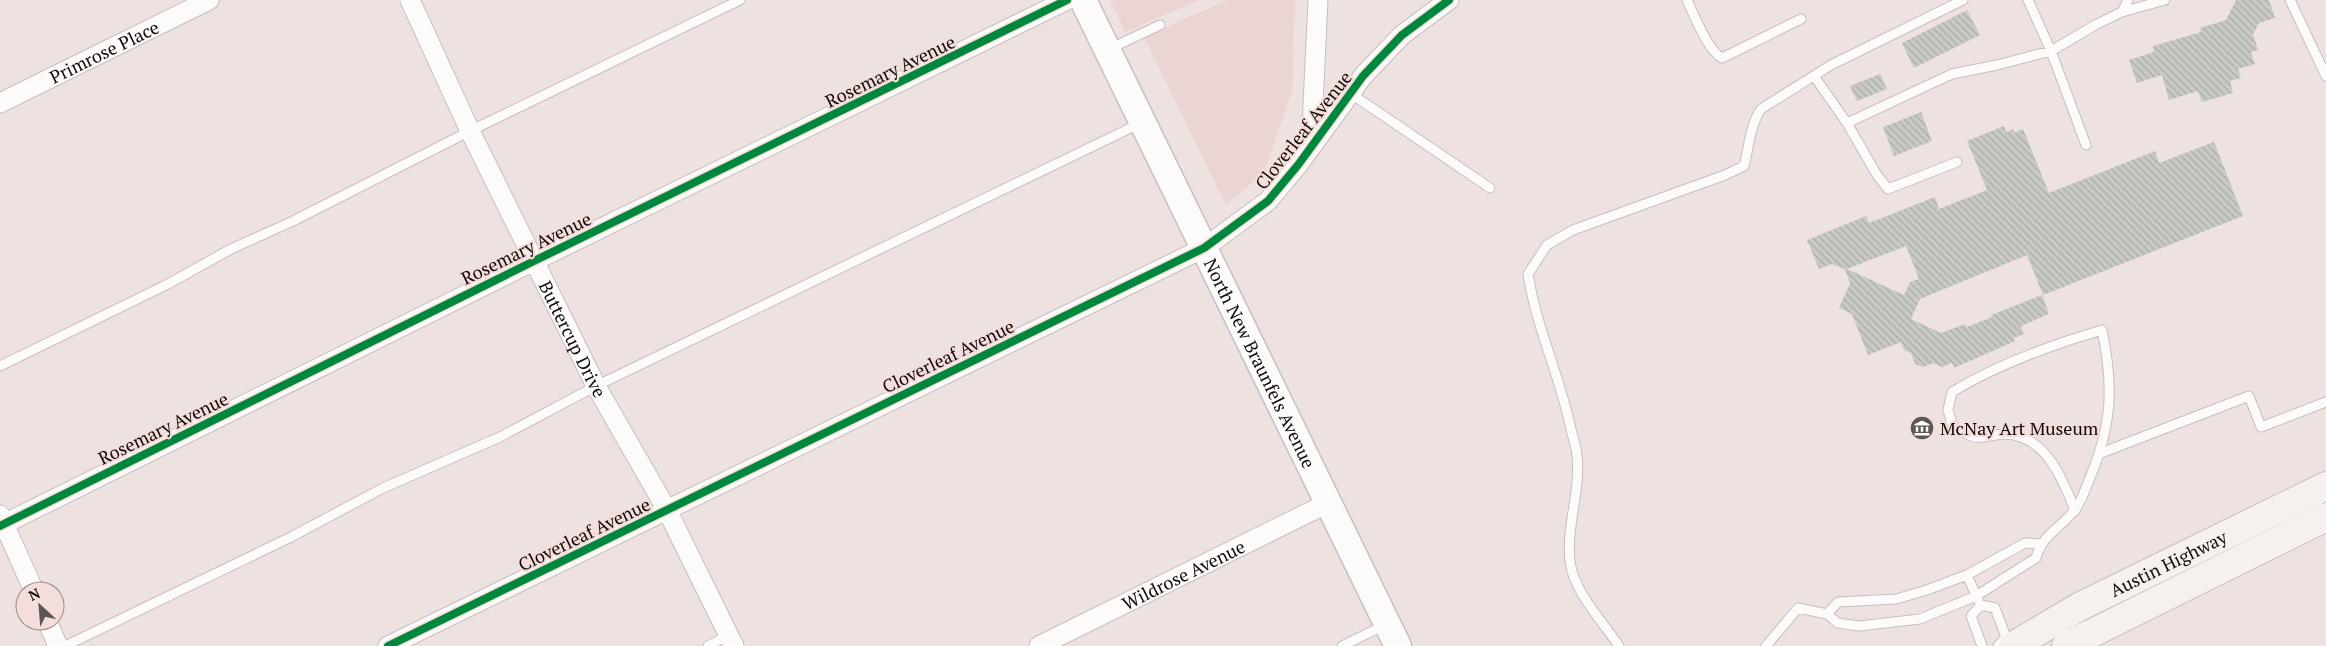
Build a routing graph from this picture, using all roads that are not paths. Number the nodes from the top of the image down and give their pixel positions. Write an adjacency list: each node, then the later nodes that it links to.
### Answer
1 (209, 0): 22 (street, Primrose Place)
2 (410, 0): 25 (street, Buttercup Drive)
3 (740, 0): 25 (lane)
4 (1067, 0): 31 (street, Rosemary Avenue)
5 (1082, 0): 17 (street, North New Braunfels Avenue)
6 (1318, 0): 27 (street)
7 (1449, 0): 21 (street, Cloverleaf Avenue)
8 (1687, 0): 15 (lane)
9 (1963, 0): 19 (lane)
10 (2028, 0): 18 (lane)
11 (2128, 0): 14 (lane)
12 (2165, 0): 14 (lane)
13 (2290, 0): 20 (lane)
14 (2122, 12): 18 (lane)
15 (1801, 19)
16 (1160, 25): 17 (lane)
17 (1107, 50): 23 (street, North New Braunfels Avenue)
18 (2051, 50): 24 (lane); 26 (lane)
19 (1814, 76): 24 (lane); 57 (lane)
20 (2326, 76)
21 (1350, 93): 27 (street, Cloverleaf Avenue); 29 (lane)
22 (0, 103)
23 (1142, 122): 30 (street, North New Braunfels Avenue); 33 (lane)
24 (1847, 123): 28 (lane)
25 (470, 131): 31 (street, Buttercup Drive); 32 (lane)
26 (2086, 145)
27 (1311, 147): 30 (street, Cloverleaf Avenue)
28 (1957, 162)
29 (1490, 188)
30 (1204, 248): 37 (street, North New Braunfels Avenue); 38 (street, Cloverleaf Avenue)
31 (534, 261): 33 (street, Buttercup Drive); 41 (street, Rosemary Avenue)
32 (0, 366)
33 (596, 386): 38 (street, Buttercup Drive); 52 (lane)
34 (2326, 402): 35 (lane)
35 (2101, 453): 39 (lane); 39 (lane)
36 (2326, 486): 61 (main road, Austin Highway)
37 (1328, 503): 49 (street, North New Braunfels Avenue); 55 (street, Wildrose Avenue)
38 (667, 510): 50 (street, Buttercup Drive); 53 (street, Cloverleaf Avenue)
39 (2075, 510): 42 (lane)
40 (2326, 516): 62 (main road, Austin Highway)
41 (1, 521): 44 (street)
42 (2040, 544): 43 (lane); 45 (lane)
43 (1967, 575): 45 (lane); 47 (lane)
44 (29, 581)
45 (1976, 596): 46 (lane); 47 (lane)
46 (1981, 605): 59 (lane); 60 (lane)
47 (1827, 614): 58 (lane)
48 (51, 631): 51 (street)
49 (1393, 635): 56 (lane)
50 (732, 641): 54 (lane)
51 (58, 646)
52 (65, 646)
53 (388, 646)
54 (708, 646)
55 (1039, 646)
56 (1342, 646)
57 (1620, 646)
58 (1766, 646)
59 (1982, 646)
60 (1998, 646)
61 (2013, 646)
62 (2066, 646)

